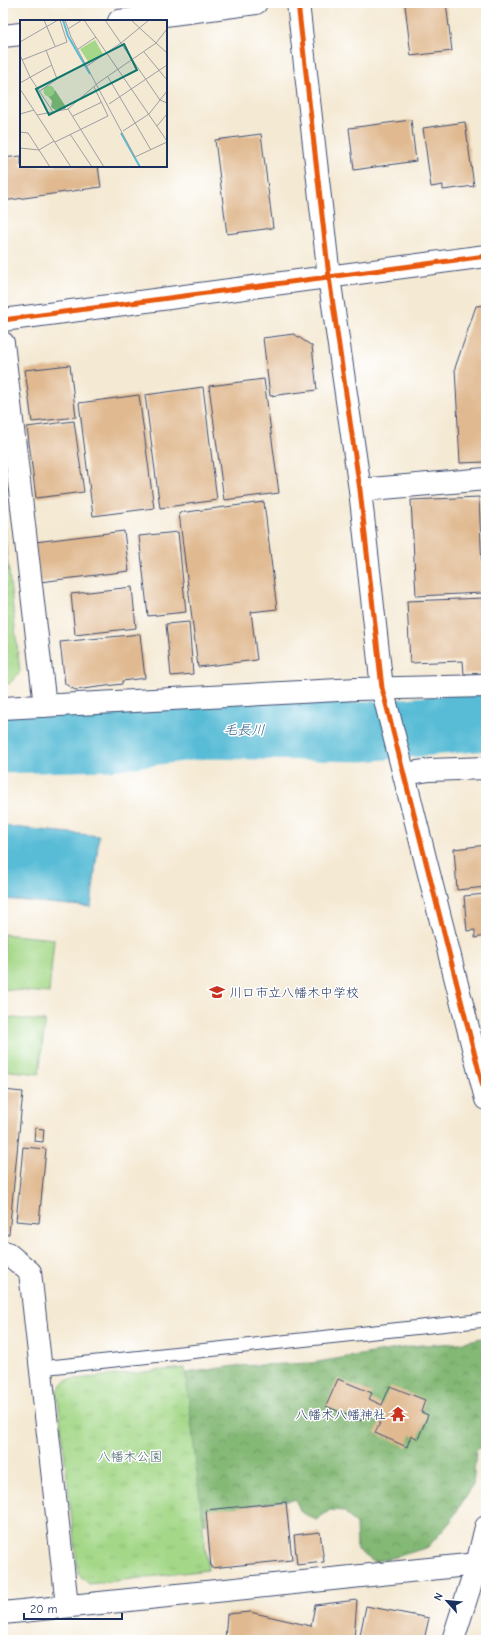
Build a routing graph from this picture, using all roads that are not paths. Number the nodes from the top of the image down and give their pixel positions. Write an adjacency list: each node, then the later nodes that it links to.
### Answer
1 (256, 3): 3 (street)
2 (298, 3): 7 (street)
3 (127, 20)
4 (20, 34): 5 (street)
5 (3, 36)
6 (486, 256): 7 (street)
7 (329, 277): 8 (street); 11 (street)
8 (3, 320)
9 (3, 343): 14 (street)
10 (486, 479): 11 (street)
11 (360, 490): 13 (street)
12 (486, 686): 13 (street)
13 (382, 688): 14 (street); 17 (street)
14 (45, 706): 15 (street)
15 (3, 708)
16 (486, 768): 17 (street)
17 (404, 774): 18 (street)
18 (486, 1099)
19 (3, 1252): 21 (street)
20 (486, 1320): 21 (lane)
21 (41, 1368): 24 (street)
22 (486, 1527): 23 (street)
23 (476, 1564): 24 (street); 26 (street)
24 (67, 1605): 25 (street)
25 (3, 1613)
26 (453, 1640)

